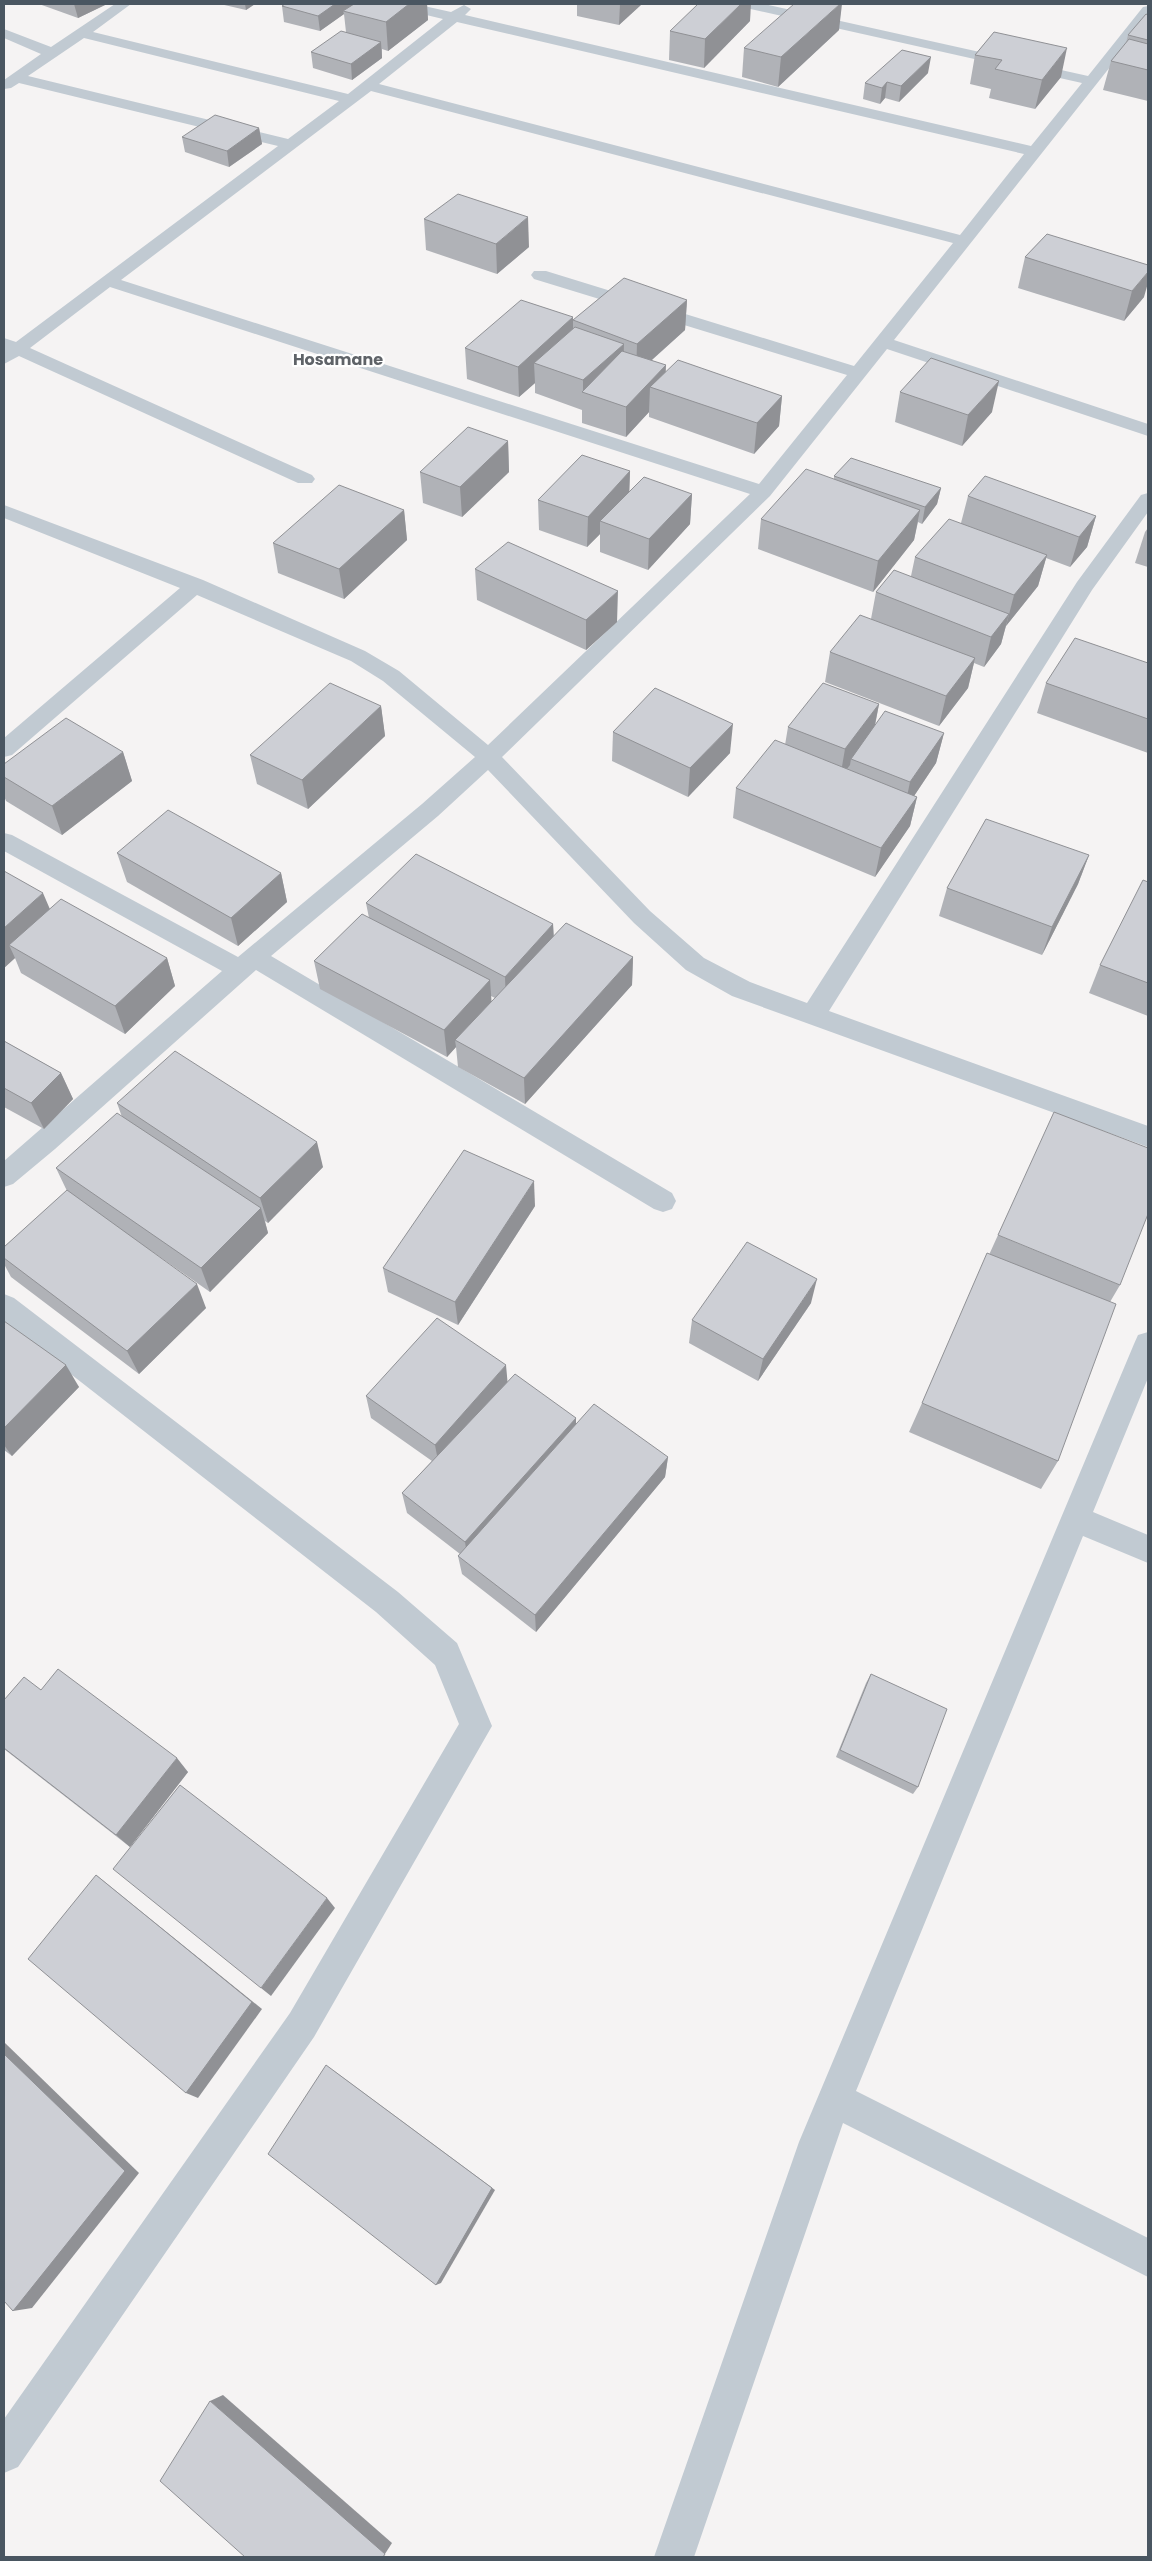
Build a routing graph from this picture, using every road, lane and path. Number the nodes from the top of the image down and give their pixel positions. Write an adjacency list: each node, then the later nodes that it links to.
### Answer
1 (124, 4): 8 (street)
2 (398, 4): 6 (street)
3 (471, 4): 6 (street)
4 (746, 4): 10 (street)
5 (1148, 10): 10 (street)
6 (455, 17): 12 (street); 15 (street)
7 (4, 33): 9 (street)
8 (81, 33): 9 (street); 13 (street)
9 (52, 53): 11 (street)
10 (1092, 81): 15 (street)
11 (10, 82): 14 (street)
12 (368, 86): 13 (street); 16 (street)
13 (350, 99): 14 (street)
14 (291, 144): 18 (street)
15 (1035, 152): 16 (street)
16 (963, 241): 19 (street)
17 (540, 275): 21 (street)
18 (108, 281): 20 (street); 24 (street)
19 (883, 342): 21 (street); 22 (street)
20 (8, 350): 23 (street)
21 (858, 373): 24 (street)
22 (1148, 430)
23 (305, 480)
24 (763, 492): 29 (street)
25 (1148, 499): 32 (street)
26 (4, 511): 27 (street)
27 (196, 586): 28 (street); 29 (street)
28 (4, 750)
29 (489, 757): 31 (street); 32 (street)
30 (4, 841): 31 (street)
31 (247, 964): 34 (street); 35 (street)
32 (813, 1015): 33 (street)
33 (1148, 1137)
34 (4, 1176)
35 (663, 1201)
36 (4, 1306): 42 (street)
37 (1148, 1344): 38 (street)
38 (1076, 1519): 39 (street); 40 (street)
39 (1148, 1549)
40 (835, 2100): 41 (street); 43 (street)
41 (1148, 2258)
42 (4, 2453)
43 (674, 2557)

